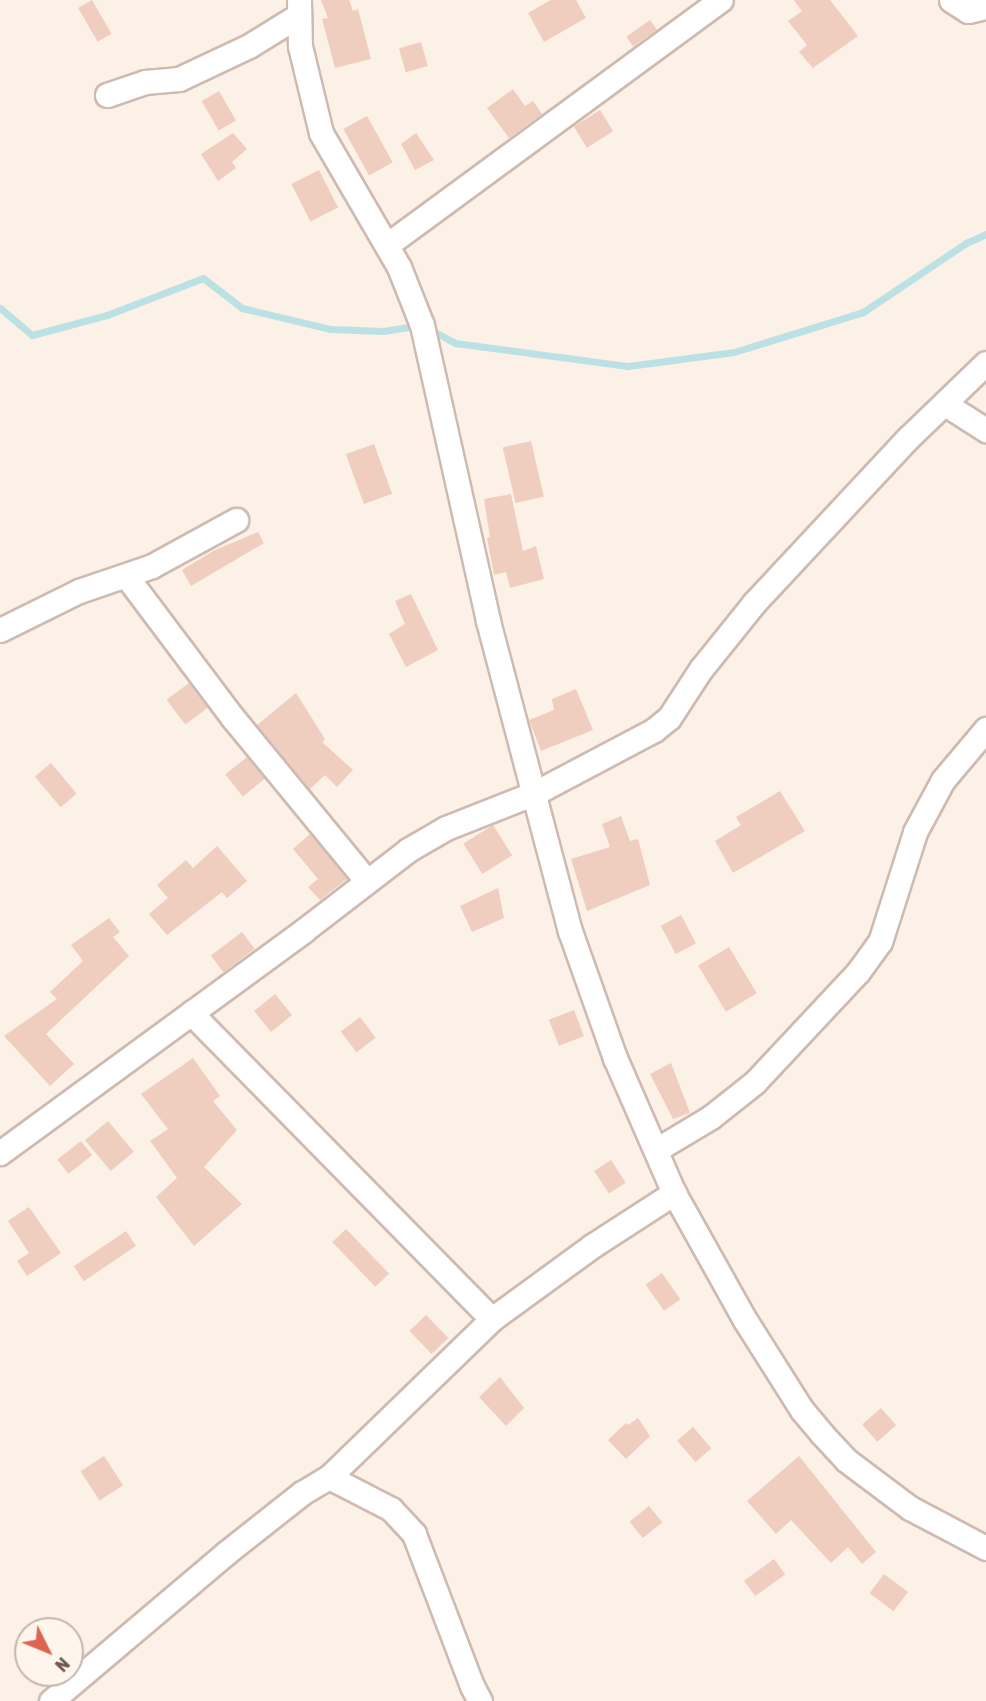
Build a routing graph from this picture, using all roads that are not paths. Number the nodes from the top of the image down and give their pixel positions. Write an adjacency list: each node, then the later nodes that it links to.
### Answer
1 (721, 0): 6 (street)
2 (951, 0): 4 (street)
3 (299, 8): 5 (street); 6 (street)
4 (986, 8)
5 (107, 95)
6 (387, 245): 14 (street)
7 (986, 363): 8 (street)
8 (945, 404): 9 (street); 14 (street)
9 (986, 430)
10 (236, 520): 11 (street)
11 (127, 577): 12 (street); 15 (street)
12 (0, 630)
13 (986, 729): 17 (street)
14 (535, 793): 15 (street); 17 (street)
15 (367, 881): 16 (street)
16 (191, 1013): 18 (street); 20 (street)
17 (656, 1150): 19 (street)
18 (0, 1153)
19 (674, 1192): 20 (street); 22 (street)
20 (492, 1320): 21 (street)
21 (329, 1477): 23 (street); 24 (street)
22 (986, 1548)
23 (51, 1701)
24 (480, 1701)

